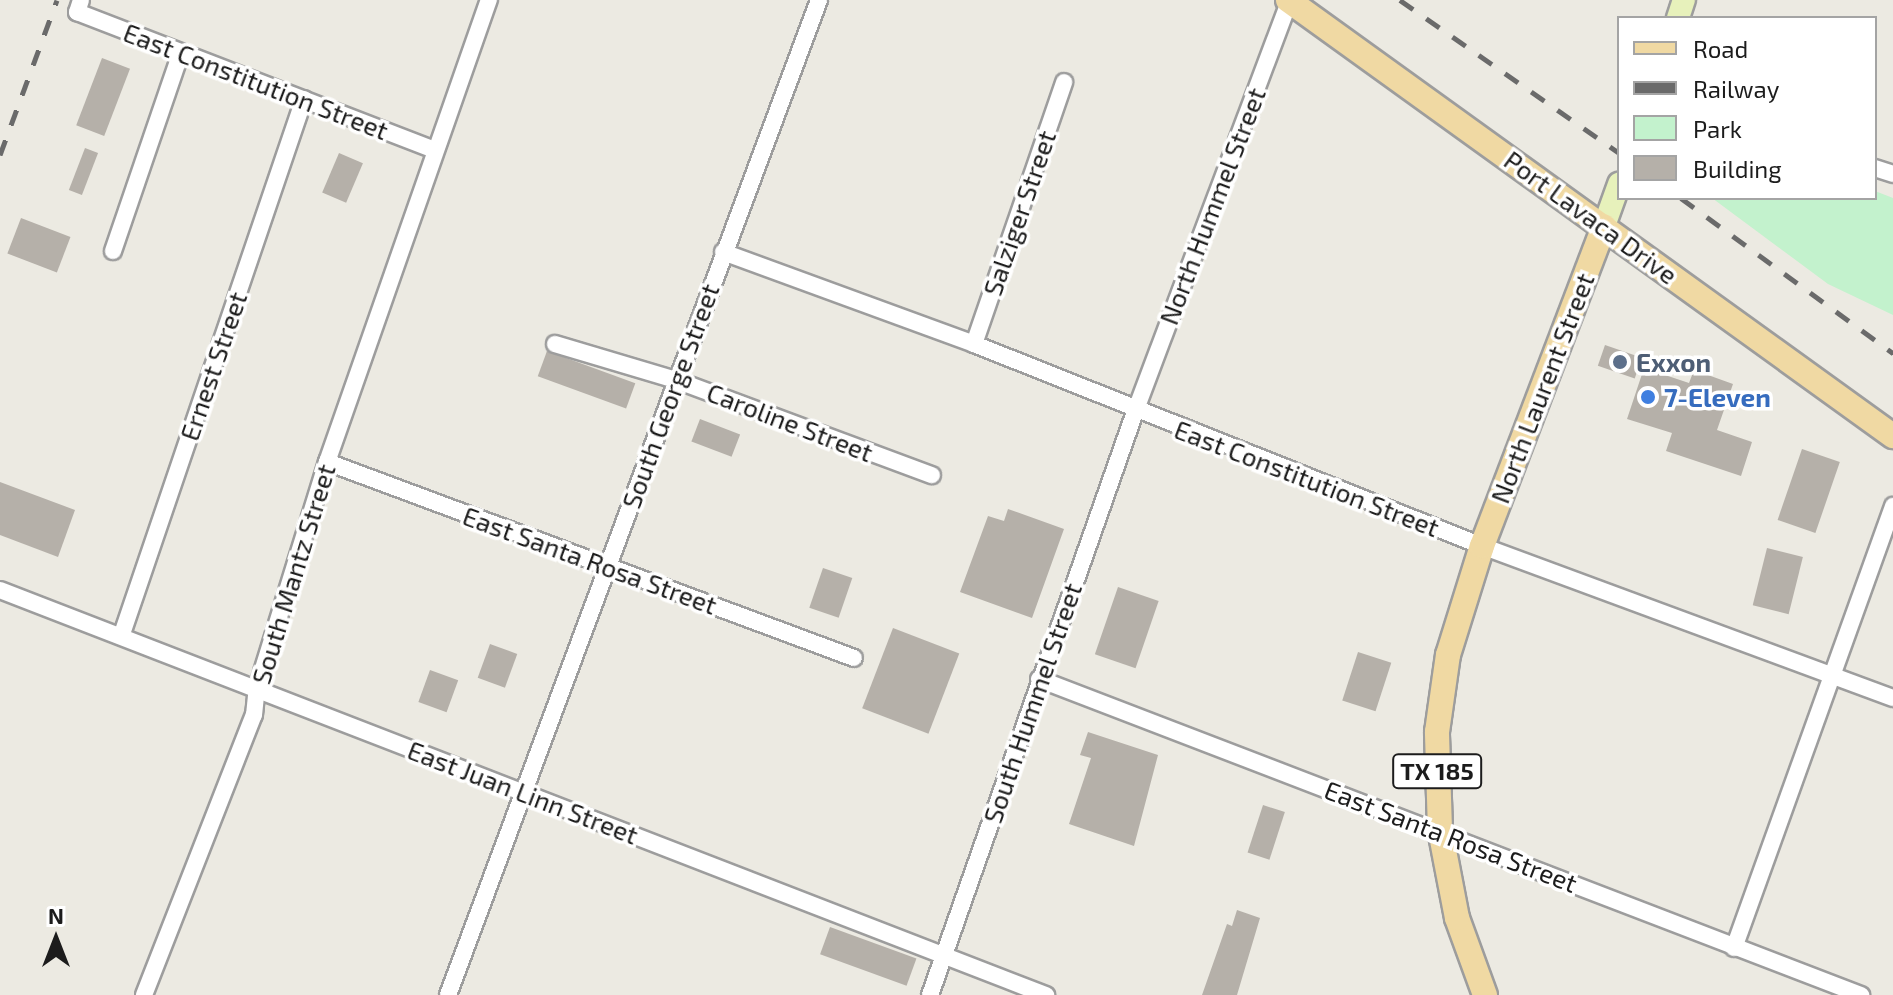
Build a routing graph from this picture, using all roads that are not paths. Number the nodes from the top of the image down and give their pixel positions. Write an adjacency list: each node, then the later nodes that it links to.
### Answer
1 (489, 0): 8 (street, South Mantz Street)
2 (819, 0): 12 (street, South George Street)
3 (1289, 0): 10 (main road, Port Lavaca Drive); 16 (street, North Hummel Street)
4 (79, 6): 5 (street, East Constitution Street)
5 (181, 52): 7 (street, East Constitution Street); 11 (street)
6 (1064, 82): 14 (street, Salziger Street)
7 (304, 99): 8 (street, East Constitution Street); 24 (street, Ernest Street)
8 (435, 150): 18 (street, South Mantz Street)
9 (1617, 190): 10 (main road, North Laurent Street / TX 185)
10 (1604, 226): 17 (main road, Port Lavaca Drive); 21 (main road, North Laurent Street / TX 185)
11 (113, 251)
12 (723, 252): 14 (street, East Constitution Street); 15 (street, South George Street)
13 (555, 344): 15 (street, Caroline Street)
14 (974, 344): 16 (street, East Constitution Street)
15 (676, 380): 19 (street, Caroline Street); 22 (street, South George Street)
16 (1135, 412): 21 (street, East Constitution Street); 27 (street, South Hummel Street)
17 (1893, 436)
18 (327, 462): 22 (street, East Santa Rosa Street); 28 (street, South Mantz Street)
19 (932, 475)
20 (1893, 506): 26 (street)
21 (1482, 546): 26 (street, East Constitution Street); 31 (main road, TX 185)
22 (606, 566): 25 (street, East Santa Rosa Street); 30 (street, South George Street)
23 (0, 590): 24 (street, East Juan Linn Street)
24 (122, 634): 28 (street, East Juan Linn Street)
25 (854, 658)
26 (1833, 675): 29 (street, East Constitution Street); 32 (street)
27 (1039, 679): 31 (street, East Santa Rosa Street); 33 (street, South Hummel Street)
28 (257, 688): 30 (street, East Juan Linn Street); 34 (street, South Mantz Street)
29 (1893, 698)
30 (522, 792): 33 (street, East Juan Linn Street); 35 (street, South George Street)
31 (1440, 830): 32 (street, East Santa Rosa Street); 38 (main road, TX 185)
32 (1734, 948): 39 (street, East Santa Rosa Street)
33 (945, 955): 36 (street, South Hummel Street); 37 (street, East Juan Linn Street)
34 (144, 995)
35 (448, 995)
36 (930, 995)
37 (1046, 995)
38 (1485, 995)
39 (1861, 995)

